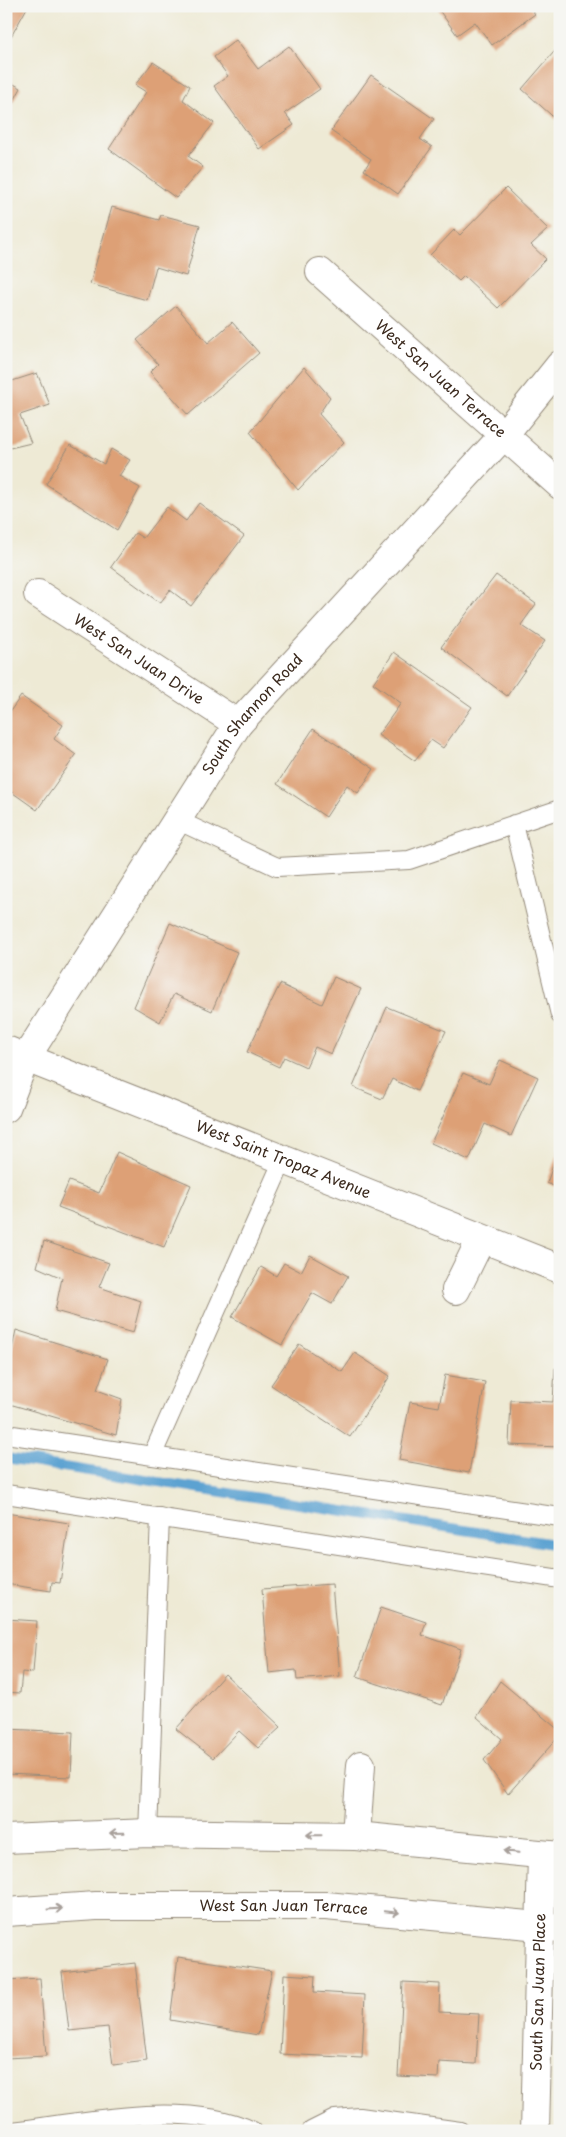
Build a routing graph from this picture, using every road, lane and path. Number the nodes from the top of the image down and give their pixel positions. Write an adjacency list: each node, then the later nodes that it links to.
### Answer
1 (320, 272): 3 (street, West San Juan Terrace)
2 (560, 365): 3 (street, South Shannon Road)
3 (503, 436): 4 (street, West San Juan Terrace); 6 (street, South Shannon Road)
4 (560, 485)
5 (38, 594): 6 (street, West San Juan Drive)
6 (238, 724): 8 (street, South Shannon Road)
7 (560, 809): 9 (lane)
8 (177, 820): 9 (lane); 11 (street, South Shannon Road)
9 (514, 824): 10 (lane)
10 (560, 1015)
11 (15, 1054): 12 (street, South Shannon Road); 13 (street, West Saint Tropaz Avenue)
12 (6, 1108)
13 (282, 1160): 14 (street, West Saint Tropaz Avenue); 18 (lane)
14 (482, 1238): 15 (street, West Saint Tropaz Avenue); 16 (street)
15 (560, 1269)
16 (456, 1290)
17 (6, 1434): 18 (lane)
18 (152, 1456): 21 (lane)
19 (6, 1494): 20 (lane)
20 (160, 1517): 22 (lane); 24 (lane)
21 (560, 1517)
22 (560, 1579)
23 (361, 1765): 25 (street)
24 (148, 1833): 25 (street, one-way to 24); 26 (street, one-way to 26)
25 (356, 1836): 27 (street, one-way to 25)
26 (6, 1839)
27 (551, 1855): 29 (street, South San Juan Place)
28 (6, 1912): 29 (street, West San Juan Terrace, one-way to 29)
29 (550, 1928): 34 (street, South San Juan Place)
30 (12, 2131): 31 (lane)
31 (253, 2131)
32 (311, 2131): 33 (lane)
33 (460, 2131)
34 (535, 2131)

